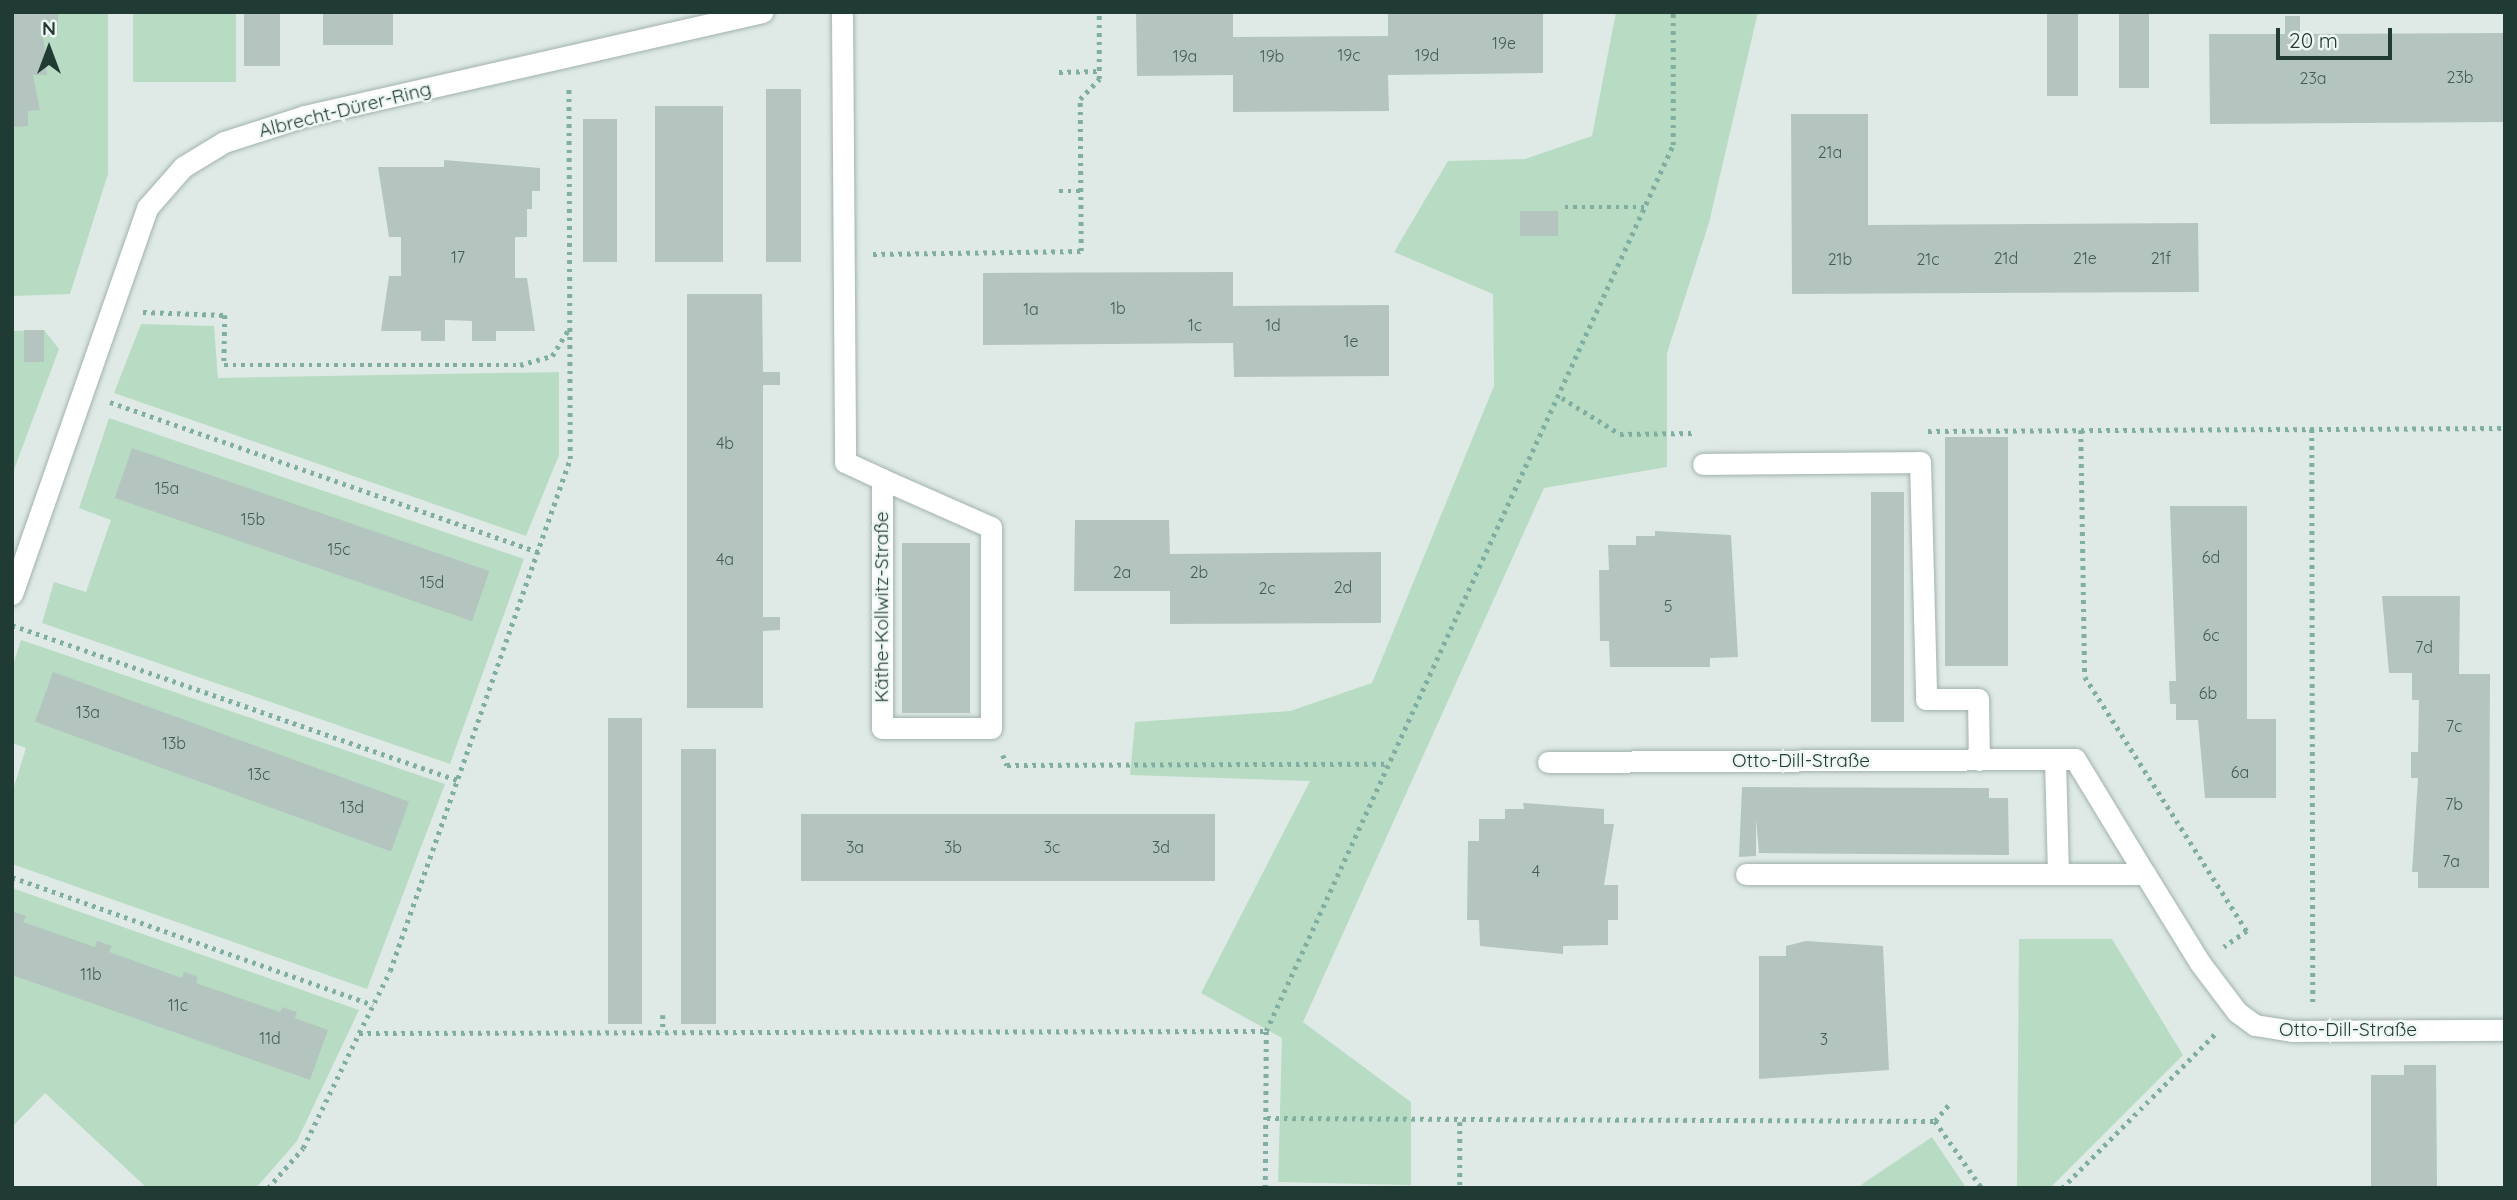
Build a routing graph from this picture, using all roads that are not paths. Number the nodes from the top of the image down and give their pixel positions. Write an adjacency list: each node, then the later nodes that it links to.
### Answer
1 (762, 12): 5 (street, Albrecht-Dürer-Ring)
2 (842, 12): 4 (street, Käthe-Kollwitz-Straße)
3 (1703, 464): 7 (street)
4 (883, 479): 4 (street, Käthe-Kollwitz-Straße)
5 (12, 594)
6 (2055, 759): 7 (street, Otto-Dill-Straße); 10 (street); 11 (street, Otto-Dill-Straße)
7 (1979, 760): 8 (street, Otto-Dill-Straße)
8 (1548, 762)
9 (1746, 874): 10 (street)
10 (2058, 874): 11 (street)
11 (2145, 874): 12 (street, Otto-Dill-Straße)
12 (2505, 1030)

